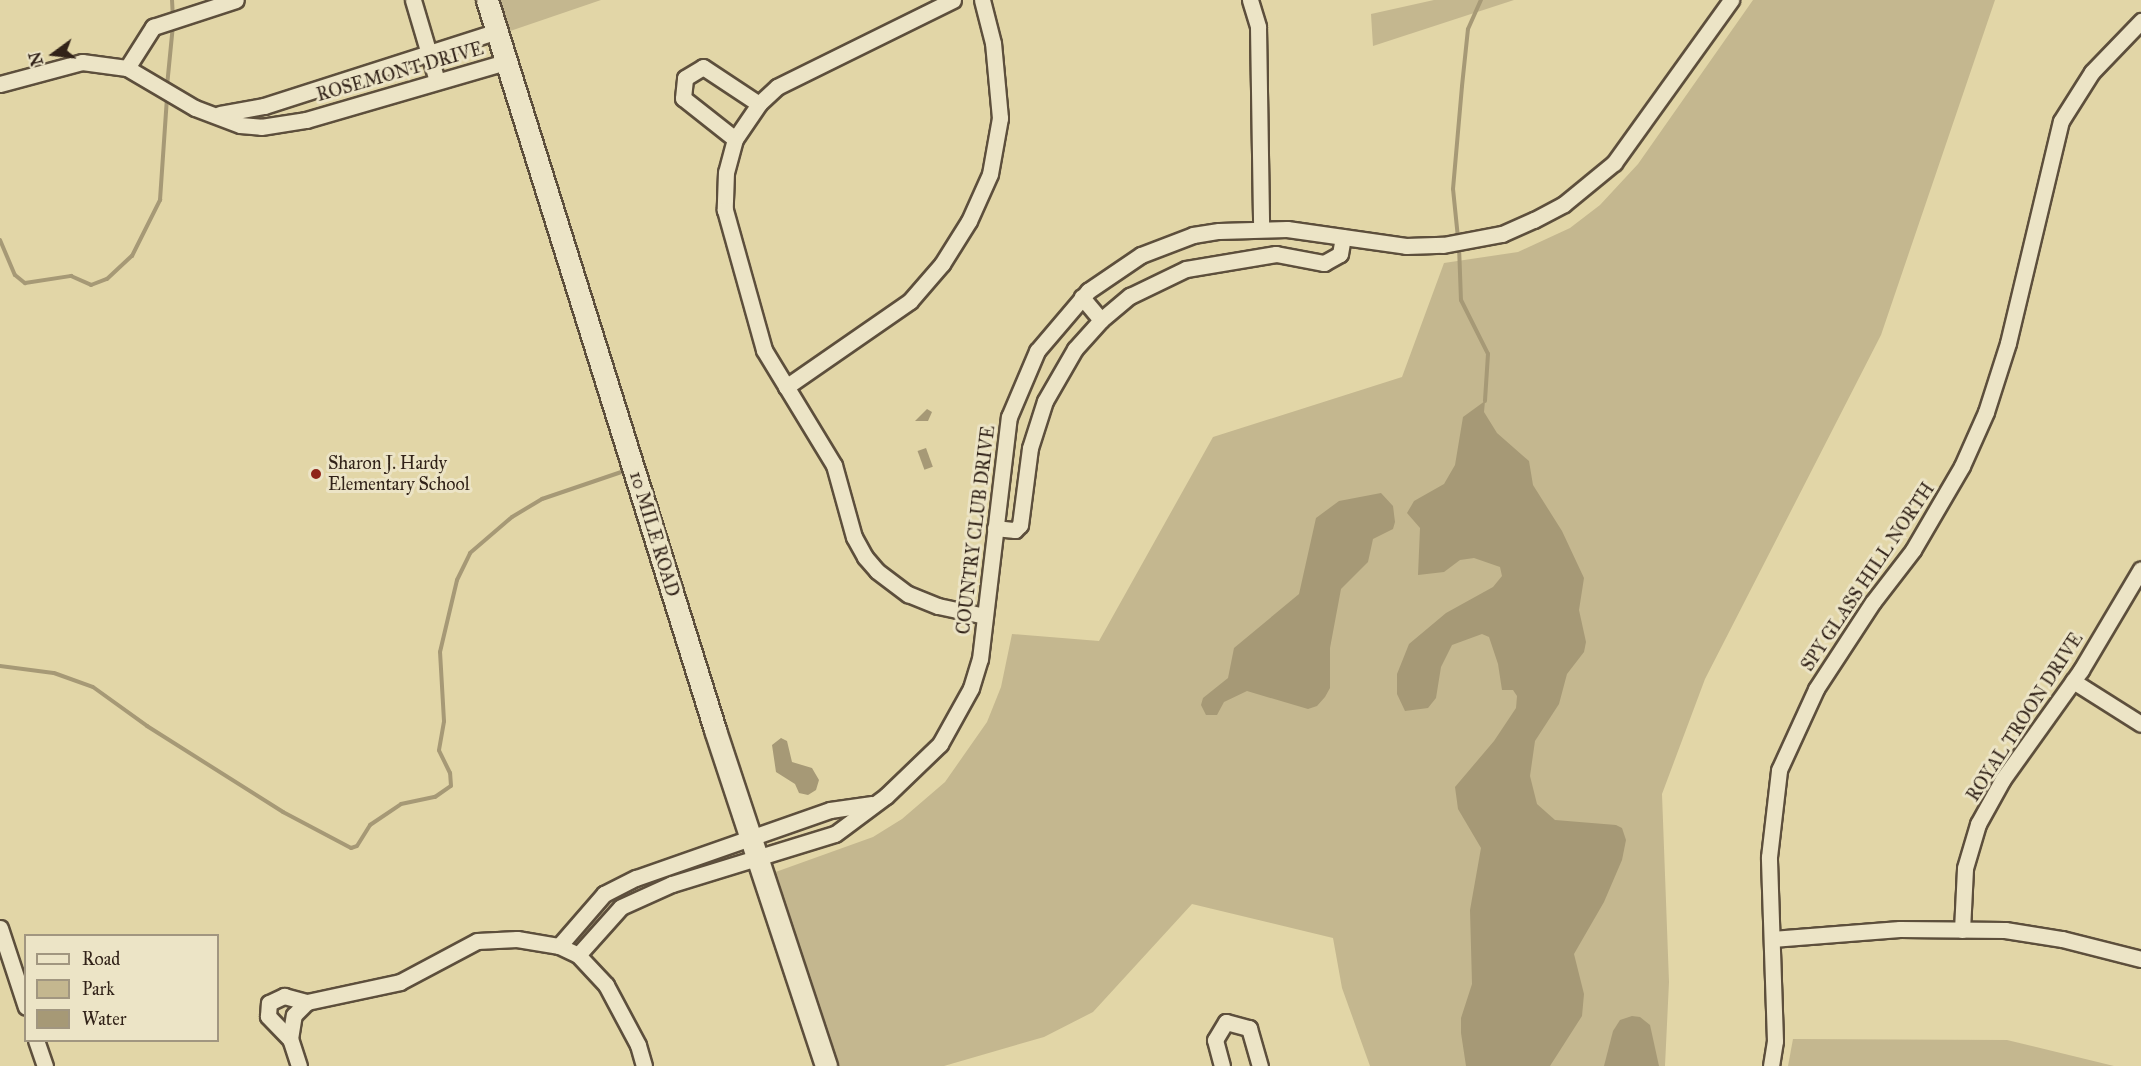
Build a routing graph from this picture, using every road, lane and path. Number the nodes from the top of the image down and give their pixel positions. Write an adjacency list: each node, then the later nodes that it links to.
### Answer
1 (236, 0): 12 (street)
2 (413, 0): 10 (street)
3 (487, 0): 9 (main road, 10 MILE ROAD)
4 (953, 0): 16 (street)
5 (982, 0): 24 (street)
6 (1250, 0): 20 (street)
7 (1731, 0): 21 (street, COUNTRY CLUB DRIVE)
8 (2141, 21): 35 (street, SPY GLASS HILL NORTH)
9 (497, 31): 10 (street, ROSEMONT DRIVE); 11 (main road, 10 MILE ROAD)
10 (429, 55): 13 (street); 15 (street, ROSEMONT DRIVE)
11 (505, 62): 13 (street, ROSEMONT DRIVE); 31 (main road, 10 MILE ROAD)
12 (126, 68): 14 (street, ROSEMONT DRIVE); 17 (street, ROSEMONT DRIVE)
13 (436, 81): 18 (street, ROSEMONT DRIVE)
14 (0, 84)
15 (300, 94): 17 (street, ROSEMONT DRIVE); 18 (street, ROSEMONT DRIVE)
16 (759, 104): 19 (street); 19 (street)
17 (220, 114): 18 (street, ROSEMONT DRIVE)
18 (306, 120)
19 (735, 139): 24 (street)
20 (1261, 228): 21 (street, COUNTRY CLUB DRIVE); 22 (street, COUNTRY CLUB DRIVE)
21 (1343, 237): 23 (street)
22 (1082, 297): 23 (street); 25 (street, COUNTRY CLUB DRIVE)
23 (1101, 320): 25 (street)
24 (786, 387): 27 (street)
25 (995, 528): 27 (street, COUNTRY CLUB DRIVE)
26 (2141, 569): 28 (street, ROYAL TROON DRIVE)
27 (986, 616): 30 (street, COUNTRY CLUB DRIVE)
28 (2073, 681): 29 (street); 34 (street, ROYAL TROON DRIVE)
29 (2141, 724)
30 (871, 804): 31 (street, COUNTRY CLUB DRIVE); 32 (street, COUNTRY CLUB DRIVE)
31 (750, 836): 32 (main road, 10 MILE ROAD); 36 (street, COUNTRY CLUB DRIVE)
32 (758, 861): 37 (street, COUNTRY CLUB DRIVE); 46 (main road, 10 MILE ROAD)
33 (0, 928): 39 (street)
34 (1962, 930): 35 (street); 38 (street)
35 (1772, 939): 49 (street, SPY GLASS HILL NORTH)
36 (559, 946): 37 (street); 40 (street)
37 (578, 955): 45 (street)
38 (2141, 960)
39 (24, 1001)
40 (306, 1002): 41 (street); 41 (street)
41 (290, 1039): 44 (street)
42 (36, 1042): 43 (street)
43 (45, 1066)
44 (299, 1066)
45 (644, 1066)
46 (826, 1066)
47 (1222, 1066): 48 (street)
48 (1260, 1066)
49 (1771, 1066)

